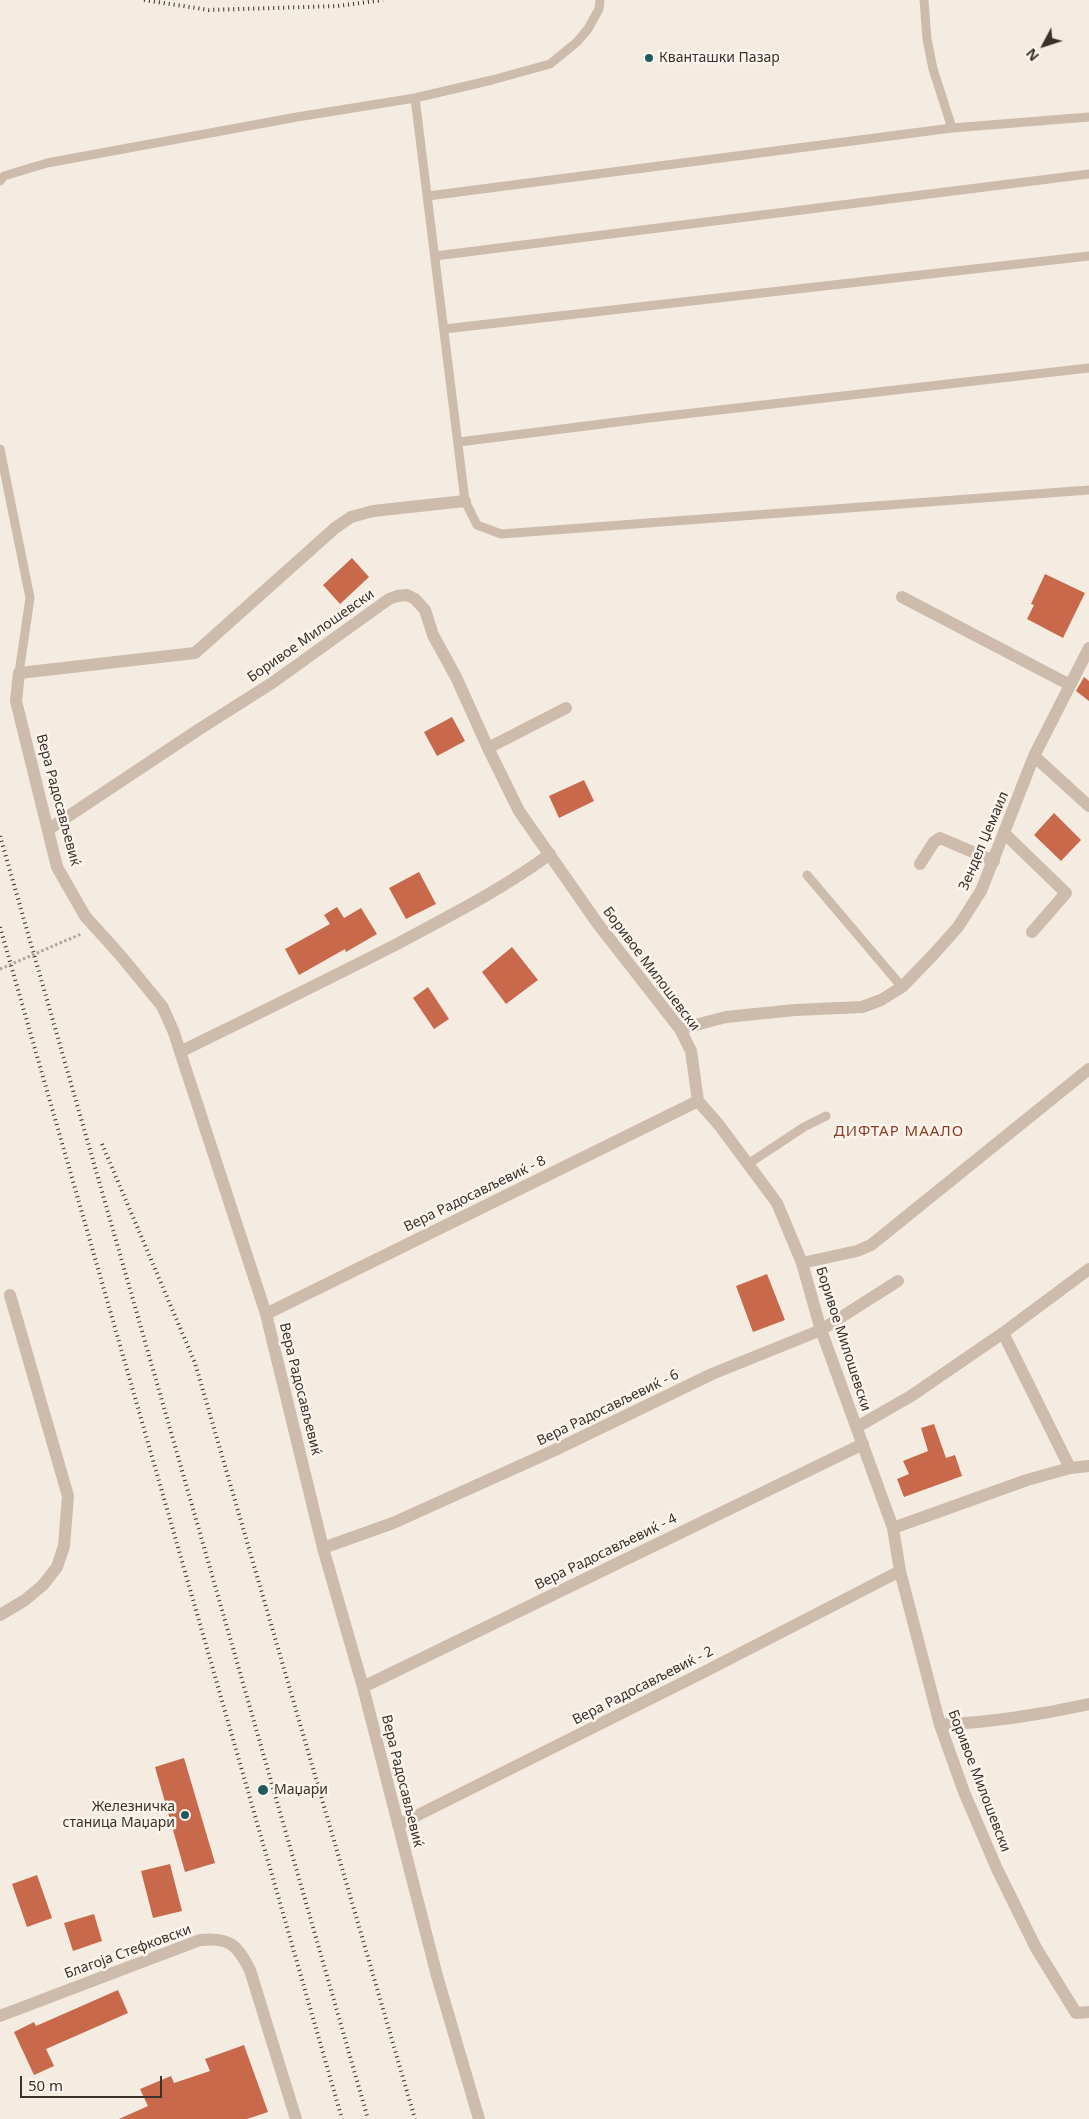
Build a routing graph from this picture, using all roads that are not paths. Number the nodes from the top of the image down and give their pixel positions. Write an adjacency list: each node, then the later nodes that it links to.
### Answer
1 (600, 0): 3 (lane)
2 (924, 0): 5 (lane)
3 (415, 98): 7 (lane); 8 (lane)
4 (1089, 116): 5 (lane)
5 (952, 128): 8 (lane)
6 (1089, 174): 9 (lane)
7 (0, 181)
8 (428, 196): 9 (lane)
9 (435, 256): 11 (lane)
10 (1089, 256): 11 (lane)
11 (444, 329): 13 (lane)
12 (1089, 368): 13 (lane)
13 (459, 442): 16 (lane)
14 (0, 449): 19 (lane)
15 (1089, 490): 16 (lane)
16 (465, 501): 19 (street)
17 (902, 597): 20 (street)
18 (1089, 648): 20 (street, Зендел Џемаил)
19 (19, 673): 25 (street, Вера Радосављевиќ)
20 (1070, 685): 23 (street, Зендел Џемаил)
21 (566, 708): 22 (street)
22 (488, 748): 25 (street, Боривое Милошевски); 27 (street, Боривое Милошевски)
23 (1034, 756): 24 (street); 26 (street, Зендел Џемаил)
24 (1089, 806)
25 (49, 829): 34 (street, Вера Радосављевиќ)
26 (1005, 834): 28 (street, Зендел Џемаил); 31 (street)
27 (550, 854): 33 (street, Боривое Милошевски); 34 (street)
28 (994, 861): 29 (street); 32 (street, Зендел Џемаил)
29 (920, 864)
30 (807, 875): 32 (lane)
31 (1032, 932)
32 (902, 987): 33 (street, Зендел Џемаил)
33 (680, 1028): 36 (street, Боривое Милошевски)
34 (180, 1052): 43 (street, Вера Радосављевиќ)
35 (1089, 1069): 39 (street)
36 (698, 1101): 38 (street, Боривое Милошевски); 43 (street, Вера Радосављевиќ - 8)
37 (826, 1116): 38 (lane)
38 (748, 1164): 39 (street, Боривое Милошевски)
39 (802, 1263): 44 (street, Боривое Милошевски)
40 (1089, 1269): 45 (street)
41 (898, 1281): 44 (street, Вера Радосављевиќ - 6)
42 (10, 1295): 53 (street)
43 (266, 1314): 51 (street, Вера Радосављевиќ)
44 (821, 1330): 46 (street, Боривое Милошевски); 51 (street, Вера Радосављевиќ - 6)
45 (1003, 1333): 46 (street); 49 (street)
46 (857, 1427): 47 (street, Боривое Милошевски)
47 (863, 1444): 50 (street, Боривое Милошевски); 54 (street, Вера Радосављевиќ - 4)
48 (1089, 1466): 49 (street)
49 (1070, 1468): 50 (street)
50 (893, 1528): 52 (street, Боривое Милошевски)
51 (324, 1548): 54 (street, Вера Радосављевиќ)
52 (900, 1571): 56 (street, Боривое Милошевски); 57 (street, Вера Радосављевиќ - 2)
53 (0, 1615)
54 (363, 1687): 57 (street, Вера Радосављевиќ)
55 (1089, 1704): 56 (street)
56 (940, 1725): 58 (street, Боривое Милошевски)
57 (398, 1825): 61 (street, Вера Радосављевиќ)
58 (1089, 2012)
59 (0, 2016): 60 (street, Благоја Стефковски)
60 (296, 2119)
61 (478, 2119)

